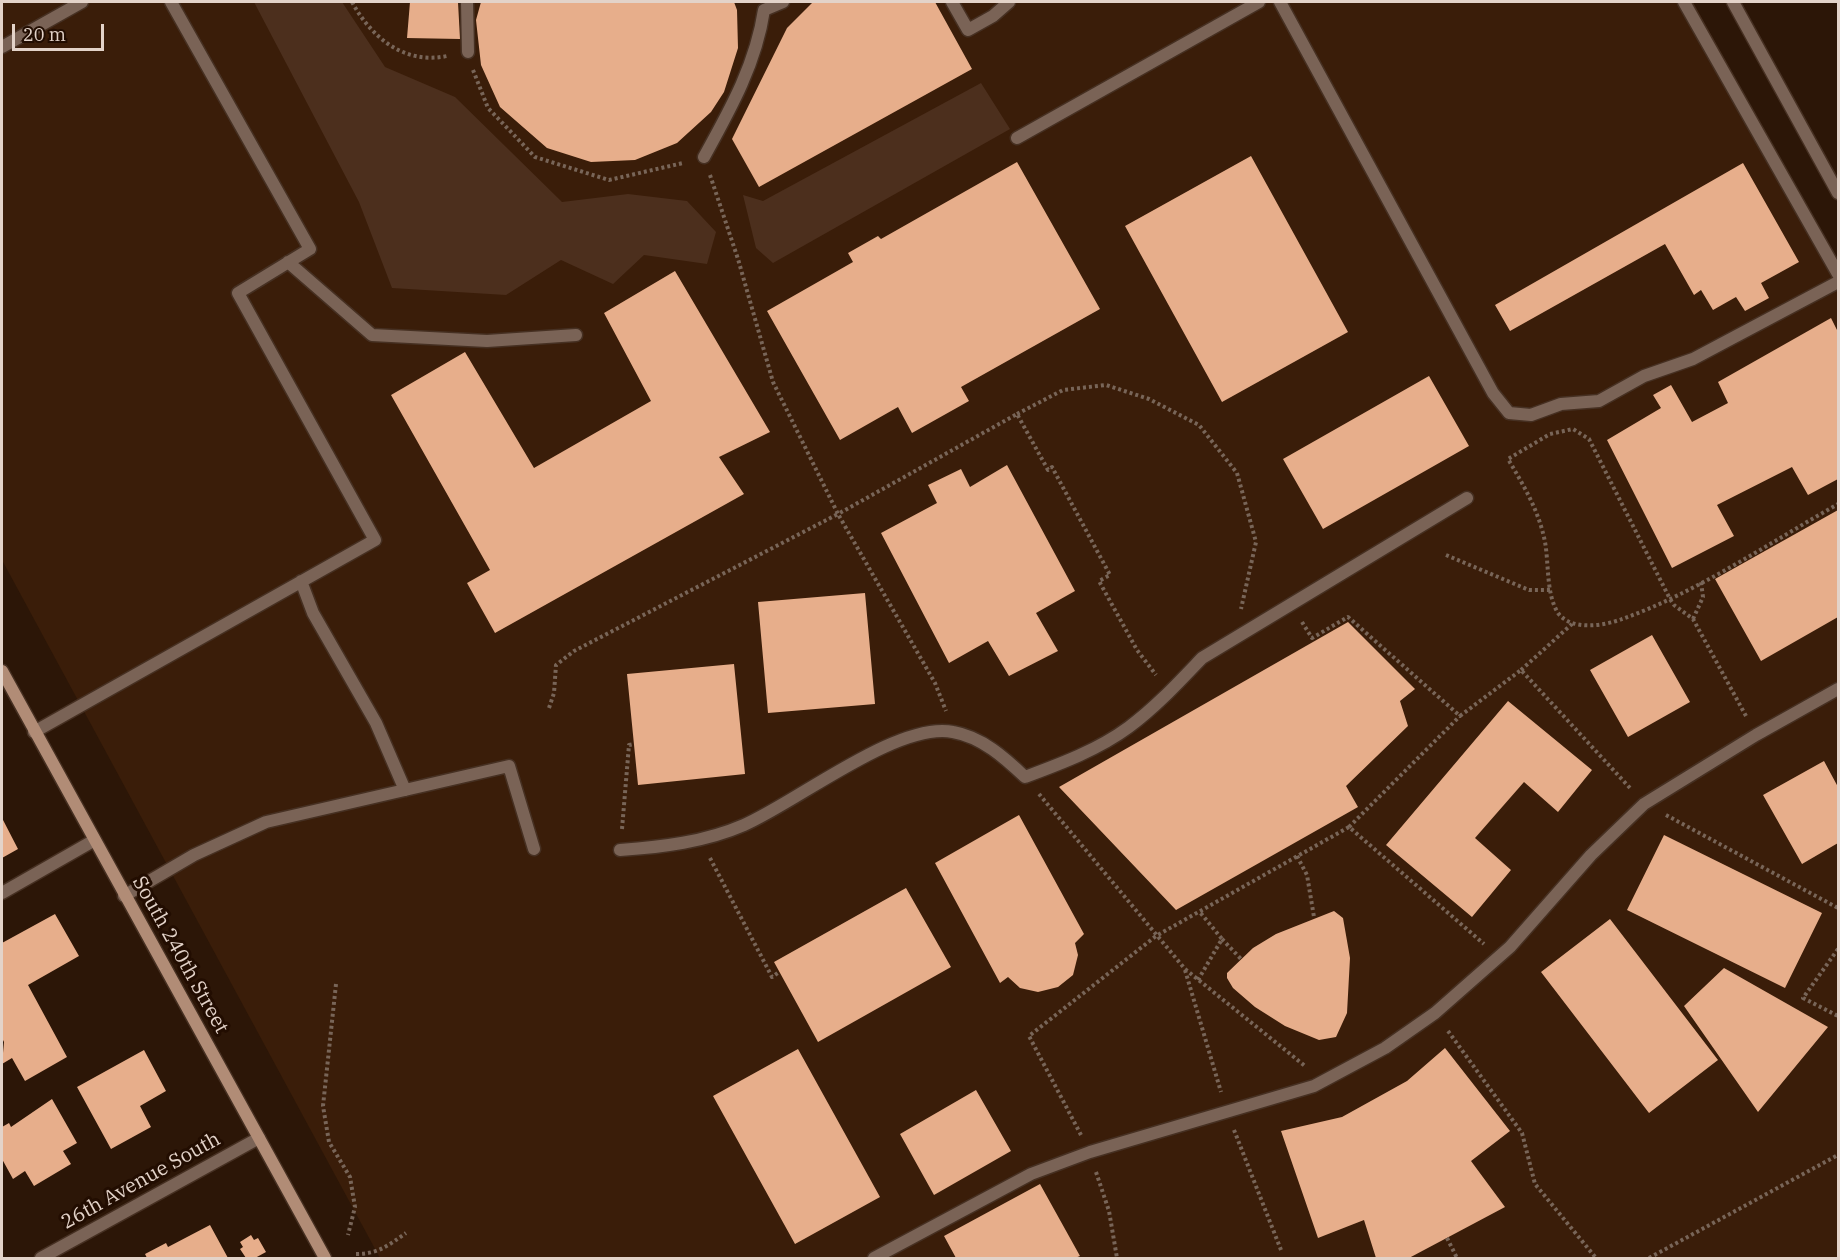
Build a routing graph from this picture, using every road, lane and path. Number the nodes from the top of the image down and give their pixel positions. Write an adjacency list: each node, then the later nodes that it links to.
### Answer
1 (82, 2): 13 (street)
2 (171, 2): 18 (street)
3 (352, 2): 14 (path)
4 (467, 2): 14 (street)
5 (783, 2): 12 (street)
6 (952, 2): 7 (street)
7 (1009, 2)
8 (1259, 2): 15 (street)
9 (1280, 2): 20 (street)
10 (1684, 2): 19 (street)
11 (1733, 2): 17 (street)
12 (761, 6): 16 (street)
13 (2, 47)
14 (468, 52): 16 (path)
15 (1017, 138)
16 (704, 157): 25 (path)
17 (1839, 193)
18 (288, 262): 21 (street); 27 (street)
19 (1839, 274)
20 (1839, 282)
21 (576, 334)
22 (1017, 414): 25 (path); 32 (path); 38 (path)
23 (1467, 498): 31 (street)
24 (1839, 504): 28 (path)
25 (838, 514): 39 (path); 42 (path)
26 (1446, 555): 29 (path)
27 (301, 581): 41 (street); 46 (street)
28 (1701, 582): 30 (path); 33 (path)
29 (1551, 590): 30 (path); 34 (path)
30 (1670, 599): 33 (path); 34 (path)
31 (1291, 604): 38 (street); 40 (path)
32 (1236, 617)
33 (1693, 619): 43 (path)
34 (1572, 624): 35 (path)
35 (1521, 670): 40 (path); 47 (path)
36 (2, 671): 41 (main road, South 240th Street)
37 (1839, 689): 43 (street)
38 (1169, 693): 45 (street)
39 (549, 708)
40 (1460, 716): 48 (path)
41 (34, 732): 50 (main road, South 240th Street)
42 (953, 732): 45 (street); 49 (street)
43 (1756, 735): 47 (street)
44 (634, 744): 52 (path)
45 (1025, 777): 59 (path)
46 (405, 790): 51 (street); 55 (street)
47 (1644, 804): 56 (path); 62 (street)
48 (1349, 827): 53 (path); 62 (path)
49 (704, 838): 52 (street); 65 (path)
50 (93, 841): 54 (street); 55 (main road, South 240th Street)
51 (534, 849)
52 (620, 850)
53 (1297, 856): 57 (path); 58 (path)
54 (2, 893)
55 (124, 896): 72 (main road, South 240th Street)
56 (1839, 908)
57 (1199, 911): 59 (path); 60 (path)
58 (1314, 917)
59 (1156, 936): 64 (path); 73 (path)
60 (1222, 939): 63 (path); 66 (path)
61 (1839, 949): 69 (path)
62 (1499, 957): 68 (street)
63 (1241, 958)
64 (1185, 969): 66 (path); 71 (path)
65 (779, 972)
66 (1198, 980): 70 (path)
67 (336, 984): 76 (path)
68 (1435, 1013): 70 (street); 85 (path)
69 (1839, 1016)
70 (1323, 1081): 71 (street)
71 (1226, 1111): 73 (street); 78 (path)
72 (259, 1138): 80 (street, 26th Avenue South); 81 (main road, South 240th Street)
73 (1090, 1152): 82 (street); 83 (path)
74 (1839, 1155): 86 (path)
75 (406, 1233): 79 (path)
76 (348, 1235)
77 (1447, 1238): 84 (path)
78 (1281, 1250)
79 (356, 1254)
80 (41, 1258)
81 (325, 1258)
82 (874, 1258)
83 (1117, 1258)
84 (1457, 1258)
85 (1596, 1258)
86 (1649, 1258)

